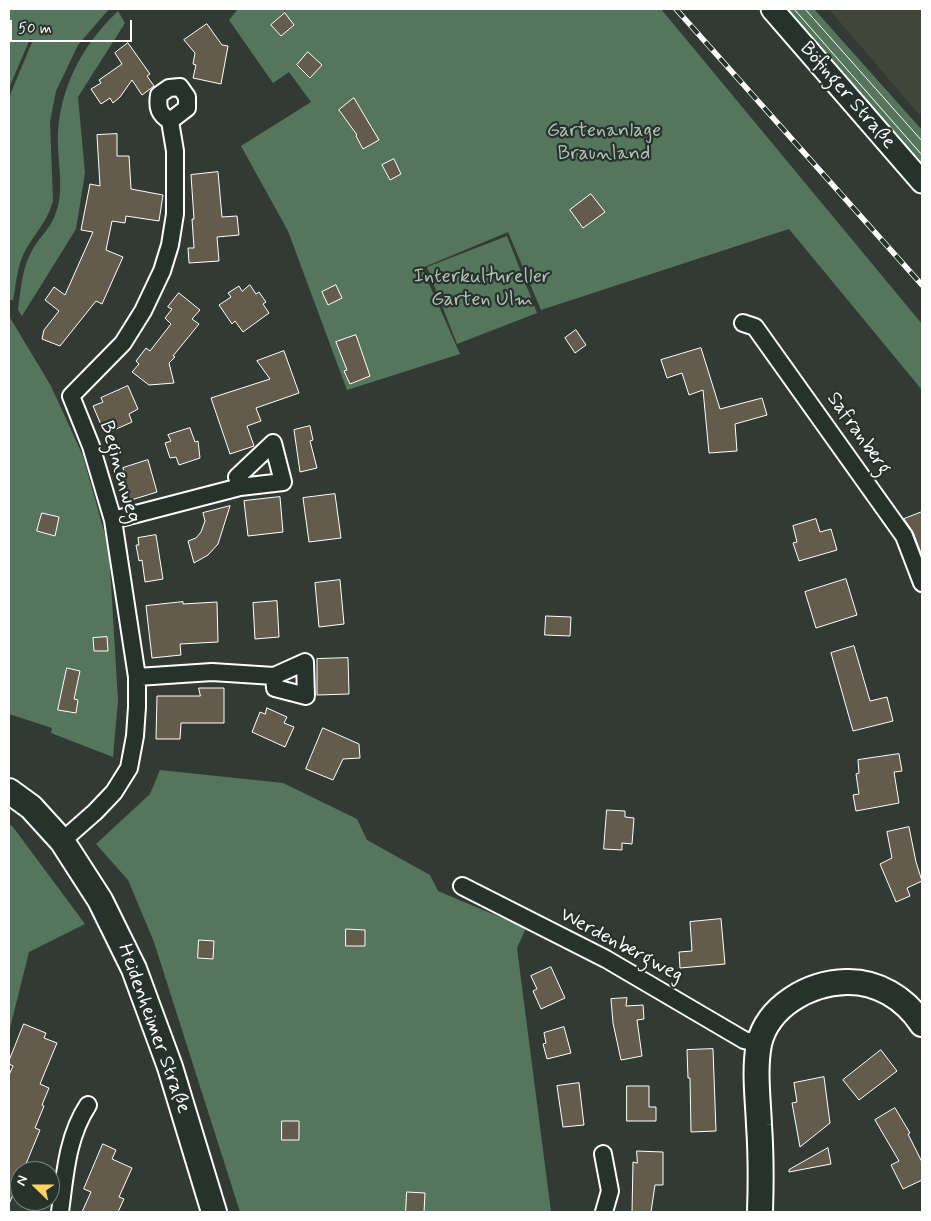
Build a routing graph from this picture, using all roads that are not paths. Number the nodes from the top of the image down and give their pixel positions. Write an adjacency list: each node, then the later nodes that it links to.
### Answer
1 (772, 9): 3 (street, Böfinger Straße)
2 (170, 121): 6 (street, Beginenweg)
3 (922, 182)
4 (743, 323): 7 (street, Safranberg)
5 (240, 487): 6 (street)
6 (113, 520): 9 (street, Beginenweg)
7 (922, 583)
8 (274, 676): 9 (street)
9 (137, 678): 11 (street, Beginenweg)
10 (9, 791): 11 (main road, Heidenheimer Straße)
11 (62, 841): 18 (main road, Heidenheimer Straße)
12 (462, 886): 14 (street, Werdenbergweg)
13 (922, 1024): 14 (main road)
14 (760, 1044): 20 (main road)
15 (88, 1105): 17 (street)
16 (603, 1154): 19 (street)
17 (60, 1212)
18 (214, 1212)
19 (604, 1212)
20 (760, 1212)

